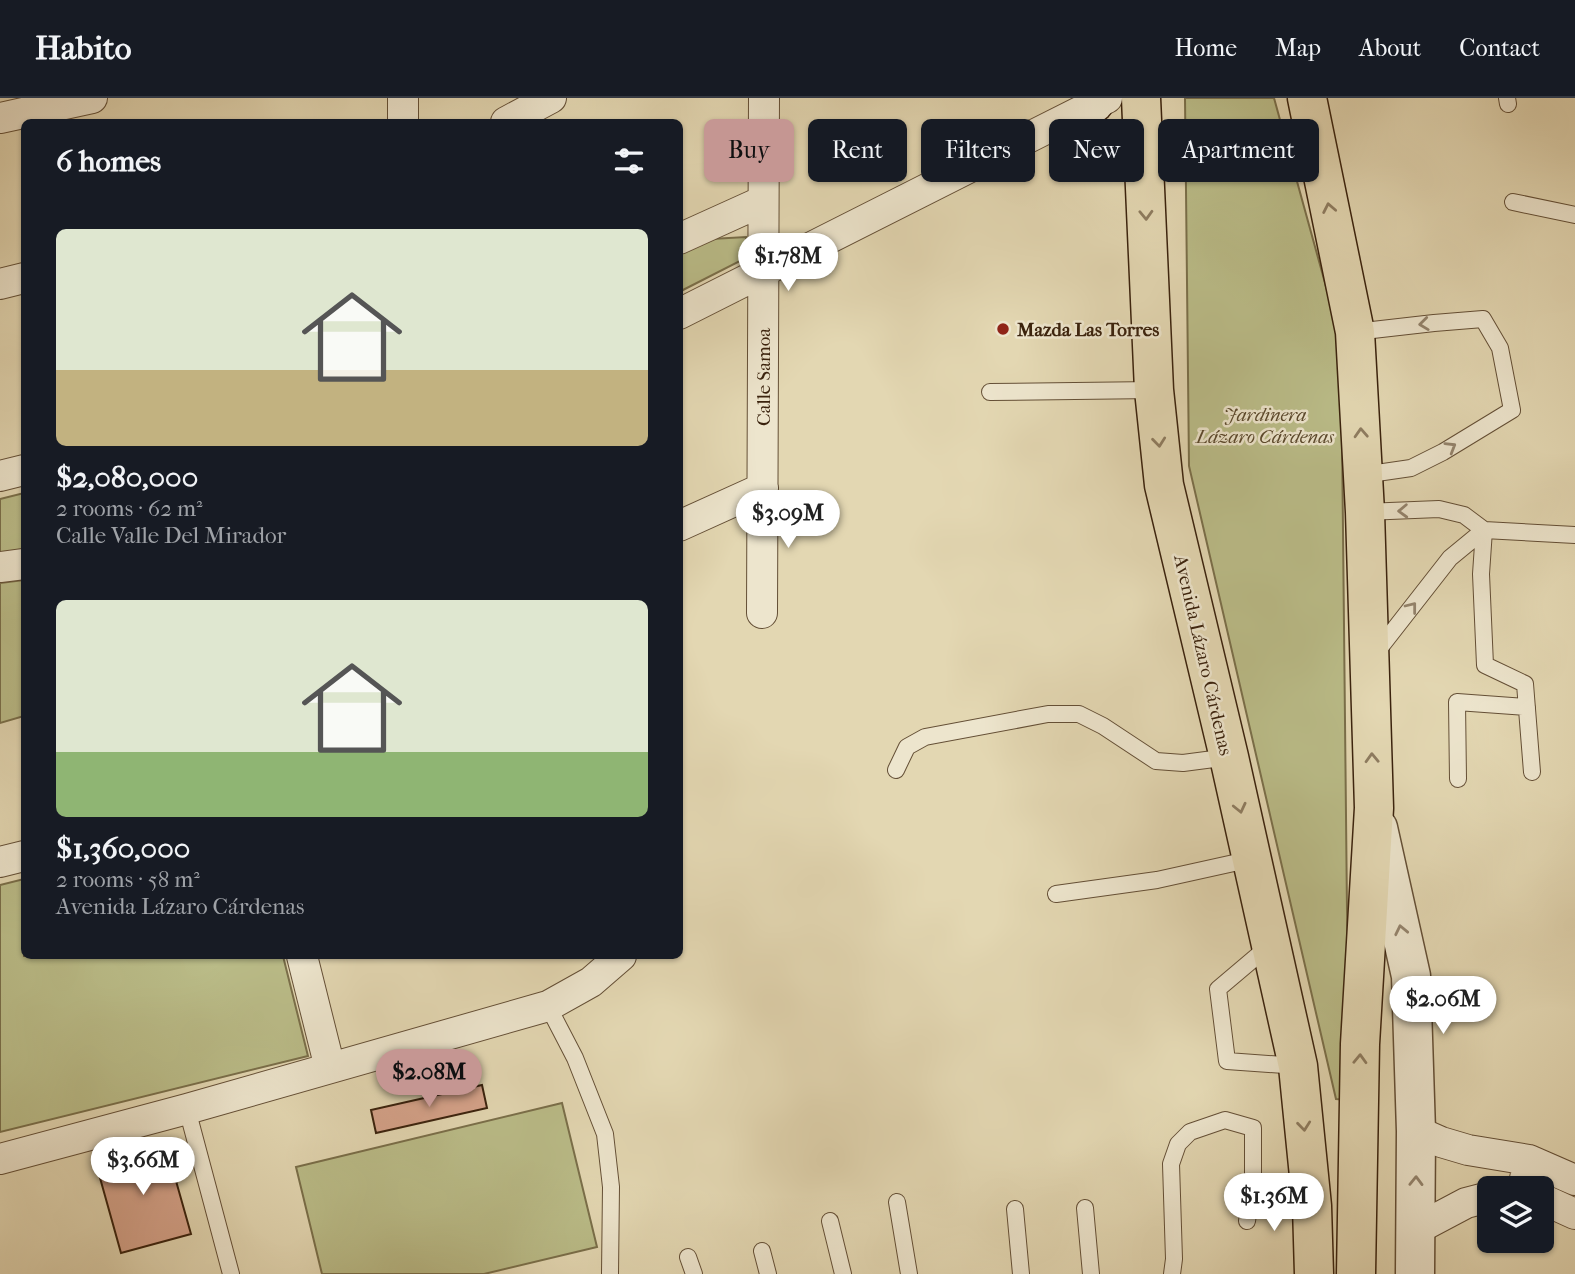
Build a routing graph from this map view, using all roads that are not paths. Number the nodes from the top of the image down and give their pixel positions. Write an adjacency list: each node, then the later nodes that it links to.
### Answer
1 (92, 98): 8 (street)
2 (403, 98): 9 (street)
3 (551, 98): 10 (street)
4 (764, 98): 11 (street, Calle Samoa)
5 (1141, 98): 20 (highway, Avenida Lázaro Cárdenas, one-way to 20)
6 (1307, 98): 19 (highway, one-way to 6)
7 (1098, 100): 15 (street)
8 (0, 118)
9 (403, 119)
10 (512, 119)
11 (764, 201): 14 (street); 15 (street, Calle Samoa)
12 (1513, 202): 13 (lane)
13 (1575, 215)
14 (683, 237)
15 (763, 271): 18 (street); 25 (street, Calle Samoa)
16 (21, 279): 17 (street)
17 (0, 284)
18 (683, 312)
19 (1354, 332): 23 (highway, one-way to 19); 23 (lane, one-way to 19)
20 (1154, 390): 21 (lane); 35 (highway, Avenida Lázaro Cárdenas, one-way to 35)
21 (990, 392)
22 (21, 471): 24 (street)
23 (1363, 475): 26 (highway)
24 (0, 476)
25 (762, 488): 27 (street); 32 (street, Calle Samoa)
26 (1365, 512): 28 (lane, one-way to 26); 33 (highway)
27 (683, 524)
28 (1484, 530): 29 (lane); 33 (lane, one-way to 28); 34 (lane)
29 (1575, 536)
30 (21, 564): 31 (street)
31 (0, 566)
32 (762, 613)
33 (1370, 661): 39 (highway, one-way to 33)
34 (1527, 707): 37 (lane); 38 (lane)
35 (1229, 757): 36 (lane); 41 (highway, Avenida Lázaro Cárdenas, one-way to 41)
36 (896, 770)
37 (1532, 772)
38 (1458, 779)
39 (1374, 808): 51 (street, one-way to 39); 78 (highway, one-way to 39)
40 (21, 857): 42 (street)
41 (1252, 859): 43 (lane); 44 (highway, Avenida Lázaro Cárdenas)
42 (0, 862)
43 (1056, 894)
44 (1271, 944): 48 (highway, Avenida Lázaro Cárdenas); 48 (lane)
45 (303, 959): 49 (street)
46 (618, 959): 47 (street)
47 (548, 1006): 49 (street); 68 (lane)
48 (1298, 1066): 58 (highway, Avenida Lázaro Cárdenas, one-way to 58)
49 (330, 1069): 50 (street)
50 (187, 1110): 52 (street); 67 (lane)
51 (1416, 1131): 53 (street); 64 (street, one-way to 51)
52 (0, 1159)
53 (1526, 1174): 54 (street)
54 (1575, 1180)
55 (1477, 1200): 64 (street)
56 (897, 1202): 72 (lane)
57 (1554, 1204): 61 (street)
58 (1312, 1206): 76 (street, Avenida Lázaro Cárdenas); 77 (highway, Avenida Lázaro Cárdenas)
59 (1085, 1208): 74 (lane)
60 (1016, 1209): 73 (lane)
61 (1575, 1214)
62 (830, 1221): 71 (lane)
63 (1247, 1222): 75 (lane)
64 (1415, 1230): 79 (street)
65 (762, 1251): 70 (lane)
66 (688, 1257): 69 (lane)
67 (231, 1274)
68 (610, 1274)
69 (694, 1274)
70 (768, 1274)
71 (843, 1274)
72 (909, 1274)
73 (1021, 1274)
74 (1091, 1274)
75 (1172, 1274)
76 (1295, 1274)
77 (1314, 1274)
78 (1356, 1274)
79 (1415, 1274)

